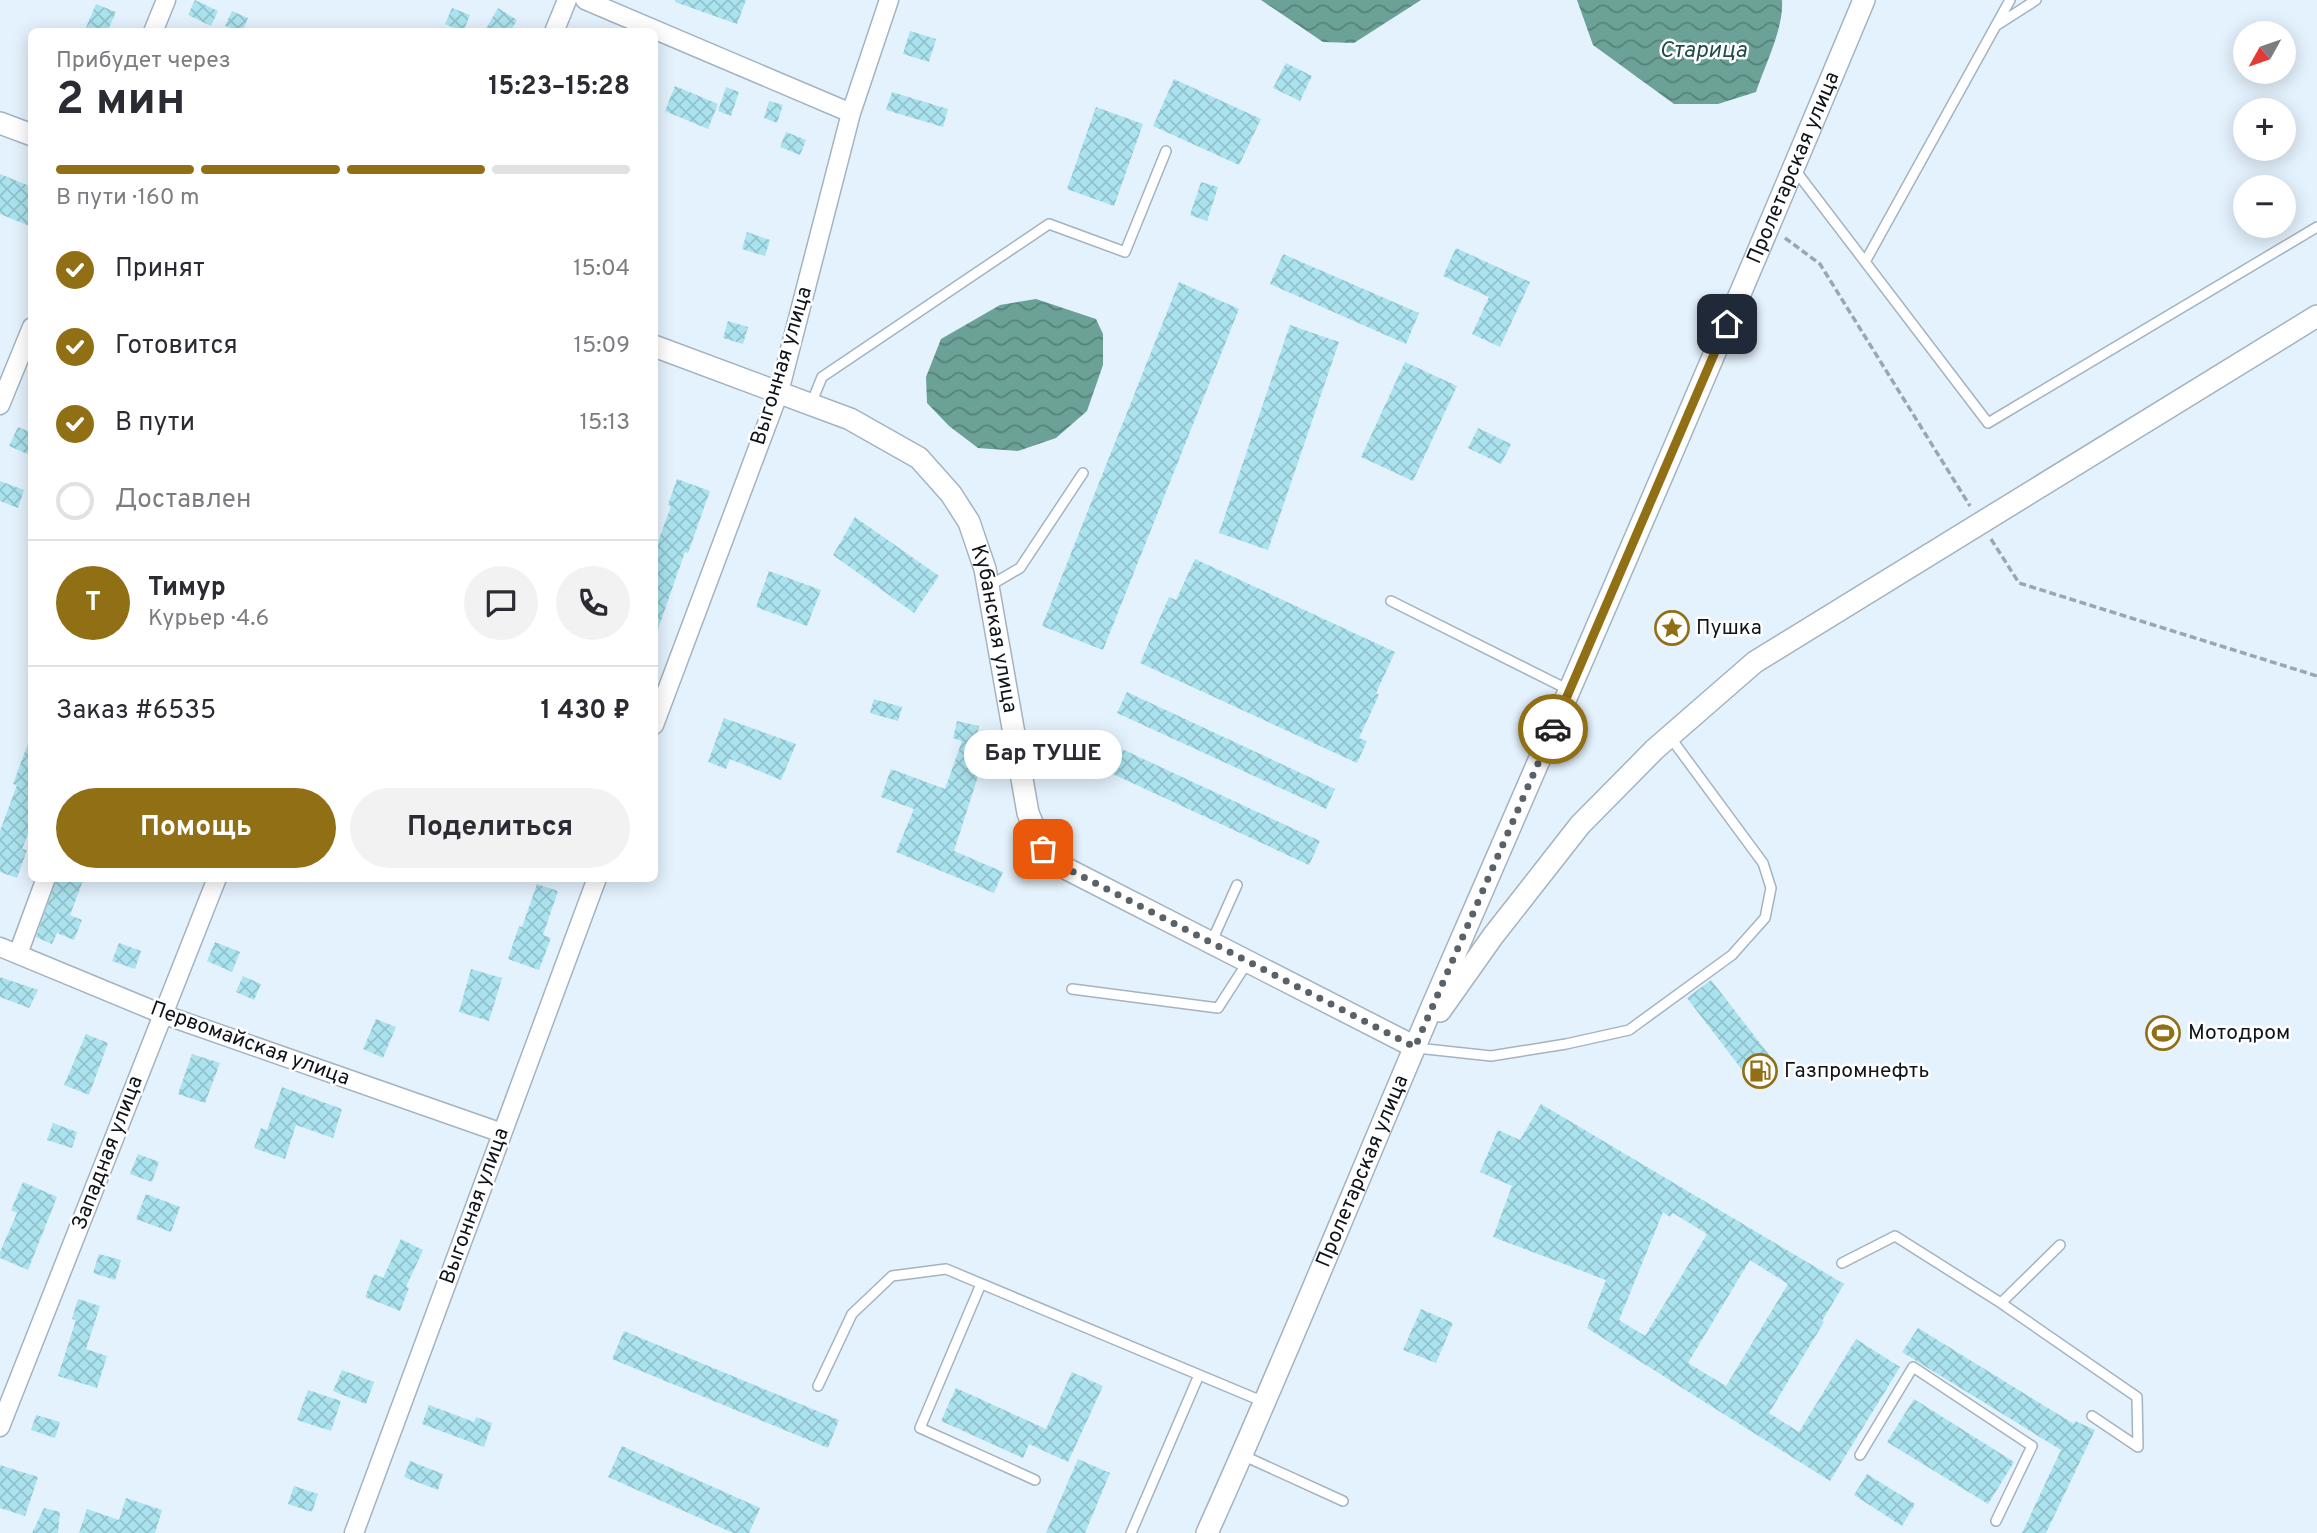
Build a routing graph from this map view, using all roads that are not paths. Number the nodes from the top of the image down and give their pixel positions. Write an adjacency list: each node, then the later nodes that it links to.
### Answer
1 (166, 0): 9 (street)
2 (567, 0): 10 (street)
3 (585, 0): 11 (street)
4 (889, 0): 13 (street, Выгонная улица)
5 (1864, 0): 17 (street, Пролетарская улица)
6 (2010, 0): 8 (lane)
7 (2036, 0): 8 (lane)
8 (1996, 26): 19 (lane)
9 (155, 28)
10 (556, 28)
11 (651, 28)
12 (658, 31): 13 (street)
13 (851, 113): 23 (street, Выгонная улица)
14 (0, 123): 15 (street)
15 (28, 134)
16 (1166, 151): 24 (lane)
17 (1794, 168): 19 (lane); 29 (street, Пролетарская улица)
18 (2317, 227): 19 (lane)
19 (1865, 262)
20 (2317, 316): 31 (street)
21 (28, 337): 25 (street)
22 (658, 347): 23 (street, Кубанская улица)
23 (779, 392): 24 (street, Кубанская улица); 30 (street, Выгонная улица)
24 (811, 404): 27 (street, Кубанская улица)
25 (0, 405)
26 (1083, 473): 27 (lane)
27 (987, 587): 36 (street, Кубанская улица)
28 (1391, 601): 29 (lane)
29 (1569, 690): 42 (street, Пролетарская улица)
30 (658, 714)
31 (1669, 736): 42 (street); 42 (lane)
32 (45, 882): 38 (street)
33 (215, 882): 41 (street, Западная улица)
34 (596, 882): 43 (street, Выгонная улица)
35 (1237, 885): 36 (lane)
36 (1211, 943): 39 (street, Кубанская улица)
37 (0, 947): 38 (street, Первомайская улица)
38 (18, 954): 41 (street, Первомайская улица)
39 (1248, 961): 40 (lane); 42 (street, Кубанская улица)
40 (1072, 989)
41 (162, 1014): 43 (street, Первомайская улица); 52 (street, Западная улица)
42 (1415, 1047): 50 (street, Пролетарская улица)
43 (502, 1133): 58 (street, Выгонная улица)
44 (2060, 1245): 47 (lane)
45 (1842, 1262): 47 (lane)
46 (981, 1284): 48 (lane); 49 (lane); 55 (lane)
47 (2001, 1303): 51 (lane)
48 (1199, 1375): 50 (lane); 59 (lane)
49 (818, 1386)
50 (1266, 1403): 53 (street, Пролетарская улица)
51 (2092, 1416)
52 (0, 1427)
53 (1242, 1455): 56 (lane); 60 (street, Пролетарская улица)
54 (1860, 1455): 57 (lane)
55 (1035, 1480)
56 (1343, 1501)
57 (1996, 1521)
58 (354, 1533)
59 (1131, 1533)
60 (1207, 1533)

